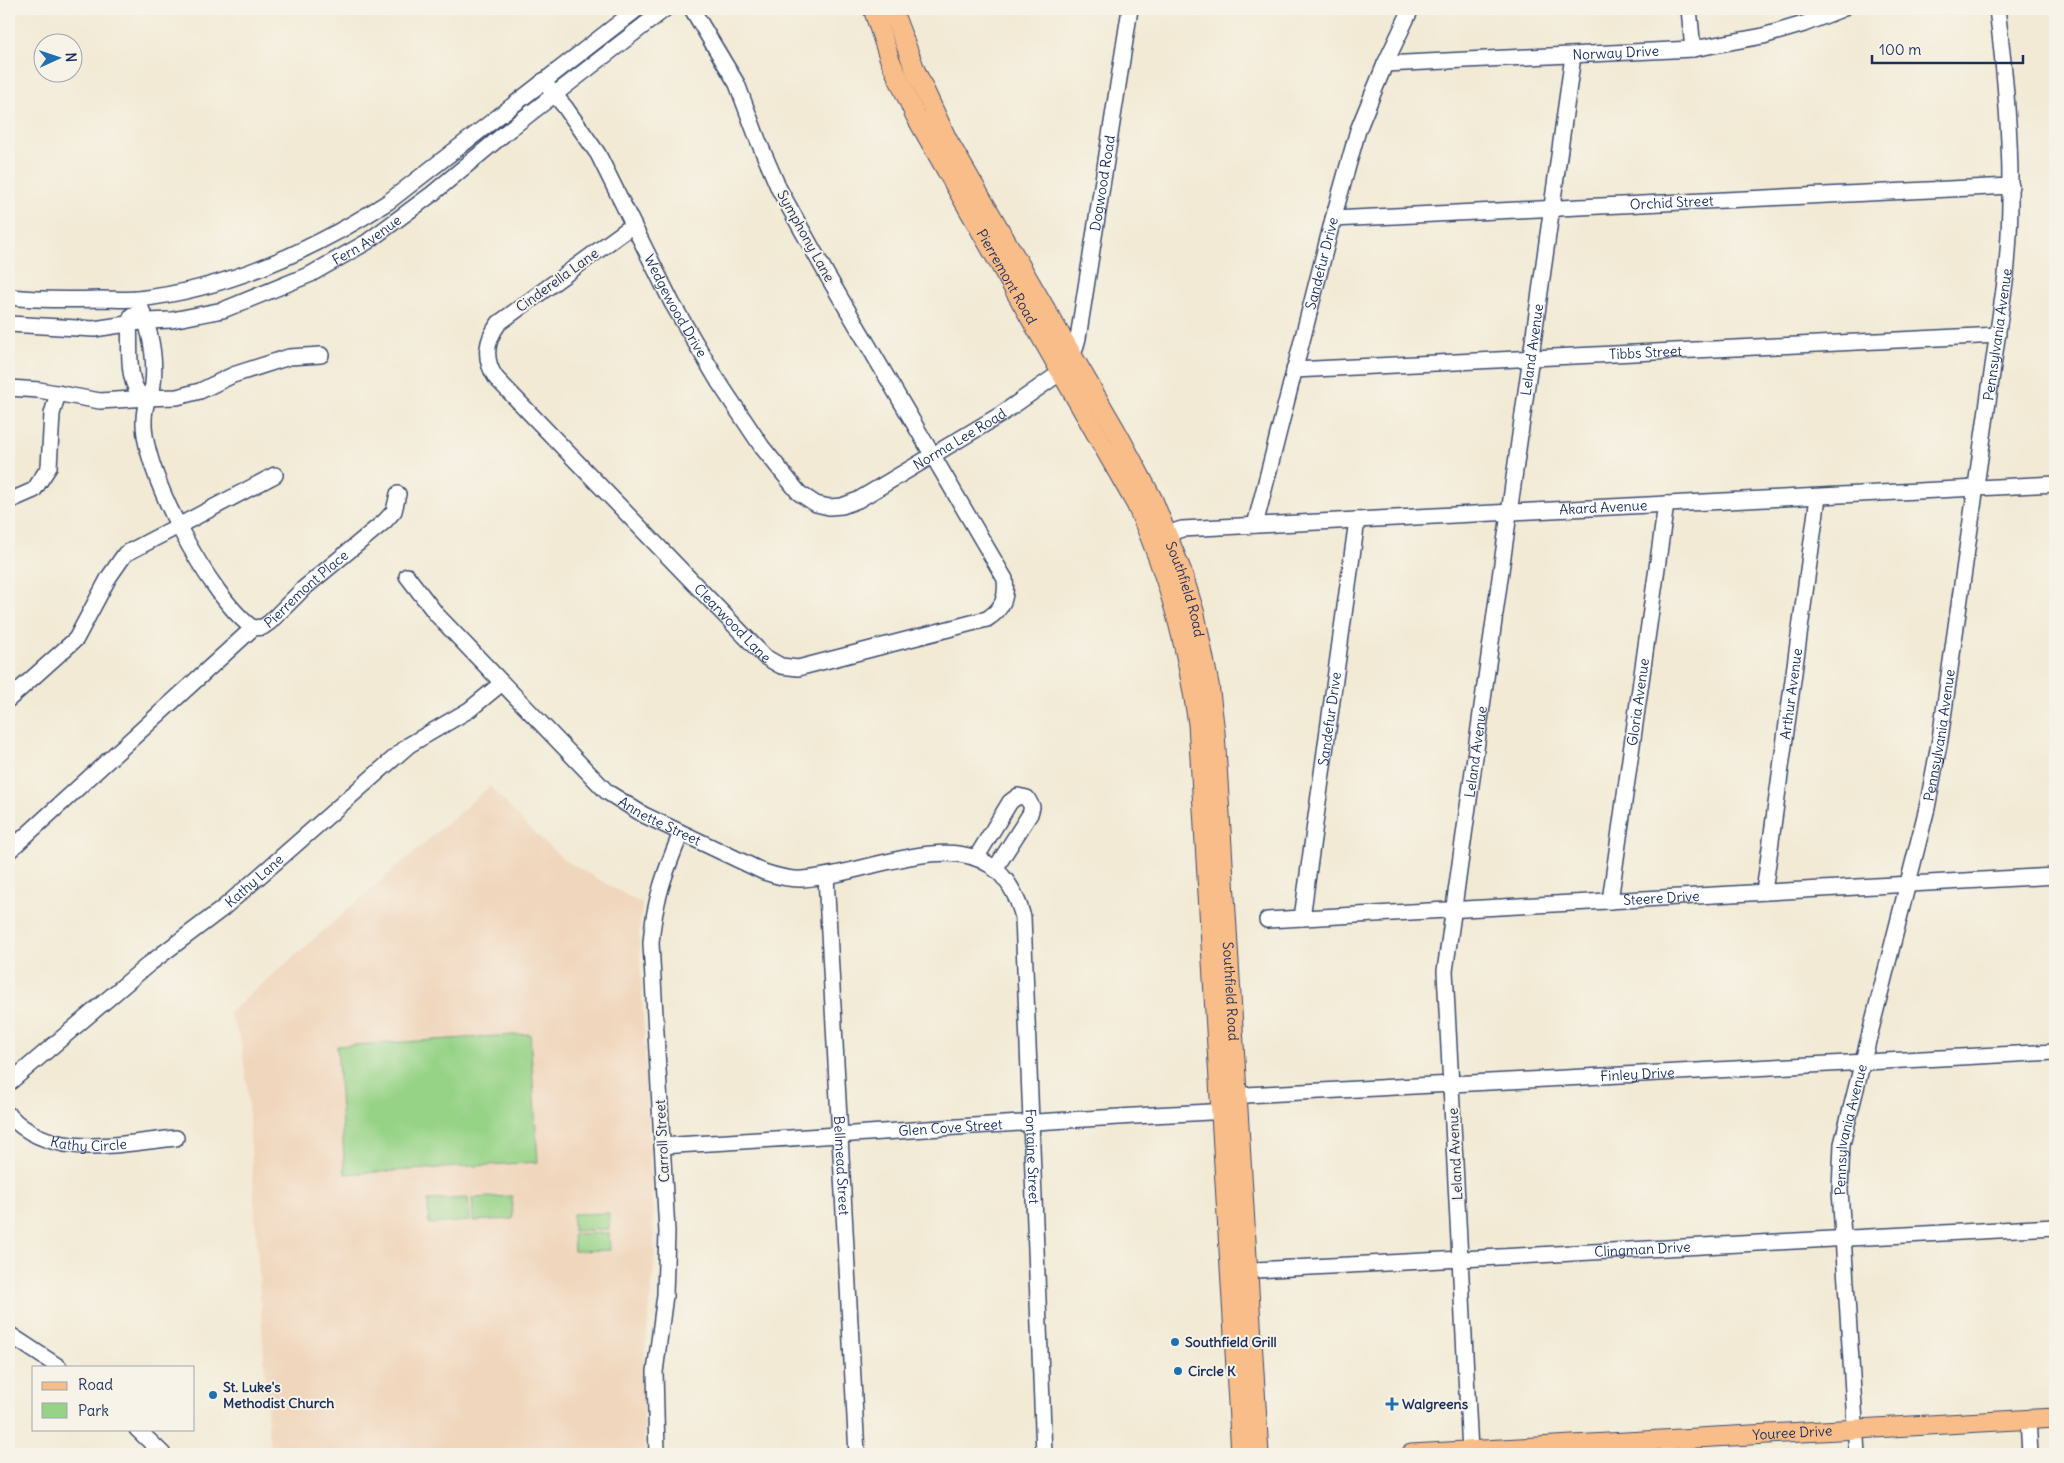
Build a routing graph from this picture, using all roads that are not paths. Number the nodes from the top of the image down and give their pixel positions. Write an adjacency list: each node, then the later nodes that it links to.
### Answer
1 (637, 9): 14 (street, Fern Avenue)
2 (665, 9): 15 (street, Fern Avenue)
3 (692, 9): 37 (street, Symphony Lane)
4 (873, 9): 16 (main road, Pierremont Road)
5 (892, 9): 16 (main road, Pierremont Road)
6 (1130, 9): 30 (street, Dogwood Road)
7 (1411, 9): 13 (street, Sandefur Drive)
8 (1689, 9): 11 (street)
9 (1842, 9): 11 (street, Norway Drive)
10 (1998, 9): 17 (street, Pennsylvania Avenue)
11 (1693, 49): 12 (street, Norway Drive)
12 (1572, 56): 13 (street, Norway Drive); 18 (street, Leland Avenue)
13 (1385, 64): 19 (street, Sandefur Drive)
14 (542, 81): 15 (street, Wedgewood Drive); 22 (street, Fern Avenue)
15 (554, 95): 20 (street, Wedgewood Drive); 24 (street, Fern Avenue)
16 (939, 142): 23 (main road, Pierremont Road)
17 (2010, 186): 18 (street, Orchid Street); 27 (street, Pennsylvania Avenue)
18 (1552, 208): 19 (street, Orchid Street); 31 (street, Leland Avenue)
19 (1332, 219): 32 (street, Sandefur Drive)
20 (633, 224): 28 (street, Cinderella Lane); 45 (street, Wedgewood Drive)
21 (9, 297): 22 (street, Fern Avenue)
22 (137, 299): 24 (street, Pierremont Place); 25 (street)
23 (1038, 314): 30 (main road, Pierremont Road); 33 (main road, Pierremont Road)
24 (147, 321): 25 (street, Fern Avenue); 36 (street, Pierremont Place)
25 (129, 323): 26 (street, Fern Avenue); 36 (street)
26 (9, 324)
27 (1998, 335): 31 (street, Tibbs Street); 40 (street, Pennsylvania Avenue)
28 (488, 343): 37 (street, Clearwood Lane)
29 (321, 355): 36 (street)
30 (1073, 356): 33 (street, Norma Lee Road); 50 (main road, Pierremont Road)
31 (1530, 358): 32 (street, Tibbs Street); 46 (street, Leland Avenue)
32 (1294, 370): 49 (street, Sandefur Drive)
33 (1061, 372): 37 (street, Norma Lee Road); 50 (main road, Pierremont Road)
34 (9, 388): 35 (street)
35 (58, 393): 36 (street); 43 (street)
36 (148, 398): 48 (street, Pierremont Place)
37 (933, 456): 45 (street, Norma Lee Road)
38 (275, 475): 48 (street)
39 (2055, 484): 40 (street, Akard Avenue)
40 (1976, 488): 42 (street, Akard Avenue); 61 (street, Pennsylvania Avenue)
41 (398, 494): 52 (street, Pierremont Place)
42 (1818, 497): 44 (street, Akard Avenue); 62 (street, Arthur Avenue)
43 (9, 501)
44 (1666, 504): 46 (street, Akard Avenue); 63 (street, Gloria Avenue)
45 (835, 507)
46 (1508, 512): 47 (street, Akard Avenue); 64 (street, Leland Avenue)
47 (1357, 520): 49 (street, Akard Avenue); 65 (street, Sandefur Drive)
48 (180, 525): 52 (street, Pierremont Place); 54 (street)
49 (1254, 525): 50 (street, Akard Avenue)
50 (1160, 536): 71 (main road, Southfield Road)
51 (407, 576): 53 (street, Annette Street)
52 (253, 628): 56 (street)
53 (502, 683): 55 (street, Annette Street); 69 (street, Kathy Lane)
54 (9, 699)
55 (681, 833): 59 (street, Annette Street); 76 (street, Carroll Street)
56 (9, 851)
57 (976, 858): 58 (street, Annette Street); 58 (street); 59 (street, Annette Street)
58 (995, 869): 73 (street, Fontaine Street)
59 (826, 876): 74 (street, Bellmead Street)
60 (2055, 876): 61 (street, Steere Drive)
61 (1907, 884): 62 (street, Steere Drive); 68 (street, Pennsylvania Avenue)
62 (1764, 892): 63 (street, Steere Drive)
63 (1610, 901): 64 (street, Steere Drive)
64 (1453, 910): 65 (street, Steere Drive); 70 (street, Leland Avenue)
65 (1302, 918): 66 (street, Steere Drive)
66 (1267, 920)
67 (2055, 1052): 68 (street, Finley Drive)
68 (1861, 1062): 70 (street, Finley Drive); 78 (street, Pennsylvania Avenue)
69 (9, 1083)
70 (1451, 1084): 71 (street, Finley Drive); 79 (street, Leland Avenue)
71 (1228, 1103): 73 (street, Glen Cove Street); 80 (main road, Southfield Road)
72 (9, 1115): 75 (street, Kathy Circle)
73 (1032, 1120): 74 (street, Glen Cove Street); 93 (street, Fontaine Street)
74 (841, 1136): 76 (street, Glen Cove Street); 92 (street, Bellmead Street)
75 (176, 1138)
76 (662, 1146): 91 (street, Carroll Street)
77 (2055, 1227): 78 (street, Clingman Drive)
78 (1843, 1239): 79 (street, Clingman Drive); 85 (street, Pennsylvania Avenue)
79 (1461, 1259): 80 (street, Clingman Drive); 88 (street, Leland Avenue)
80 (1238, 1271): 94 (main road, Southfield Road); 95 (main road, Southfield Road)
81 (9, 1334): 82 (street)
82 (57, 1366)
83 (2055, 1418): 84 (main road, Youree Drive)
84 (2028, 1419): 85 (main road, Youree Drive); 98 (street)
85 (1855, 1429): 87 (main road, Youree Drive); 97 (street, Pennsylvania Avenue)
86 (138, 1430): 90 (street)
87 (1668, 1447): 89 (main road, Youree Drive)
88 (1470, 1451): 89 (main road, Youree Drive); 96 (main road, Youree Drive)
89 (1516, 1451)
90 (163, 1454)
91 (657, 1454)
92 (857, 1454)
93 (1044, 1454)
94 (1241, 1454)
95 (1259, 1454)
96 (1411, 1454)
97 (1857, 1454)
98 (2030, 1454)

